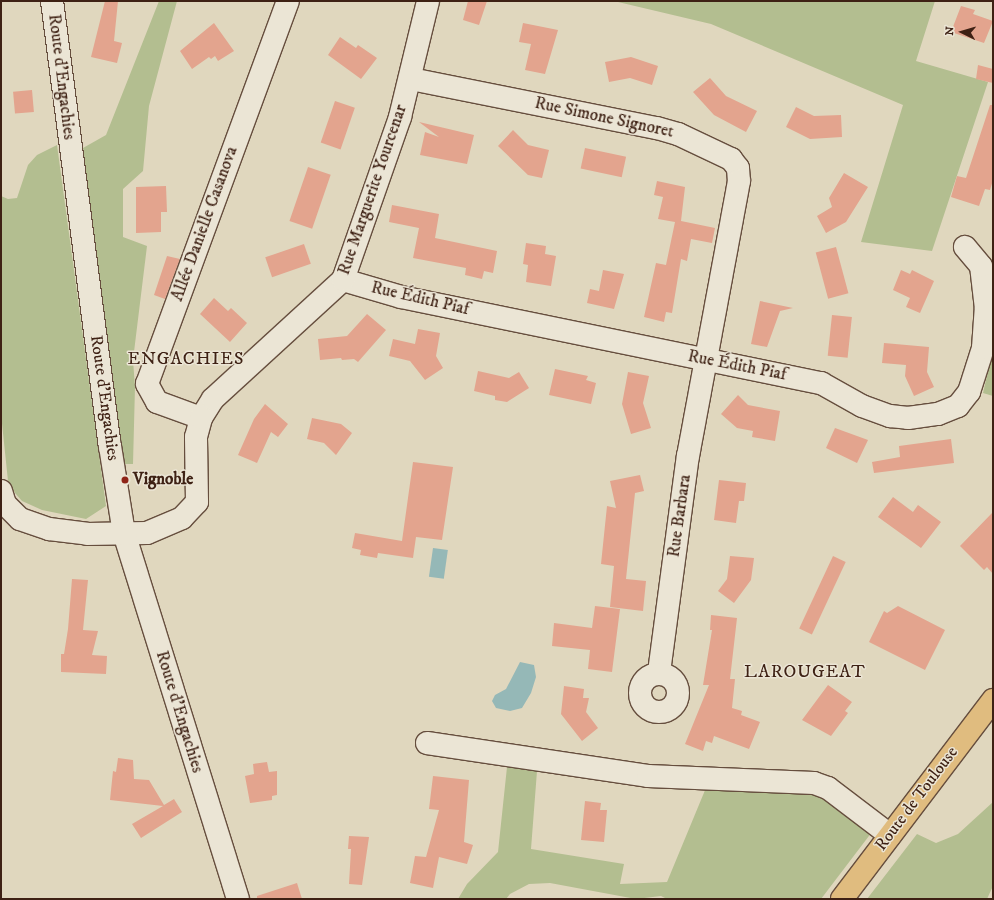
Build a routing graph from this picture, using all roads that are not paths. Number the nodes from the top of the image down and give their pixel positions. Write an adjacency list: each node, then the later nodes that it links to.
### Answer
1 (52, 1): 10 (street, Route d'Engachies)
2 (288, 1): 8 (street, Allée Danielle Casanova)
3 (428, 1): 4 (street, Rue Marguerite Yourcenar)
4 (411, 79): 6 (street, Rue Marguerite Yourcenar); 7 (street, Rue Simone Signoret)
5 (965, 246): 7 (street, Rue Édith Piaf)
6 (343, 280): 7 (street, Rue Édith Piaf); 8 (street, Rue Marguerite Yourcenar)
7 (705, 360): 11 (street, Rue Barbara)
8 (201, 418): 10 (street, Rue Marguerite Yourcenar)
9 (1, 491): 10 (street, Rue Marguerite Yourcenar)
10 (124, 533): 15 (street, Route d'Engachies)
11 (659, 673)
12 (993, 700): 14 (main road, Route de Toulouse)
13 (427, 743): 14 (street)
14 (890, 835): 16 (main road, Route de Toulouse)
15 (238, 899)
16 (842, 899)

